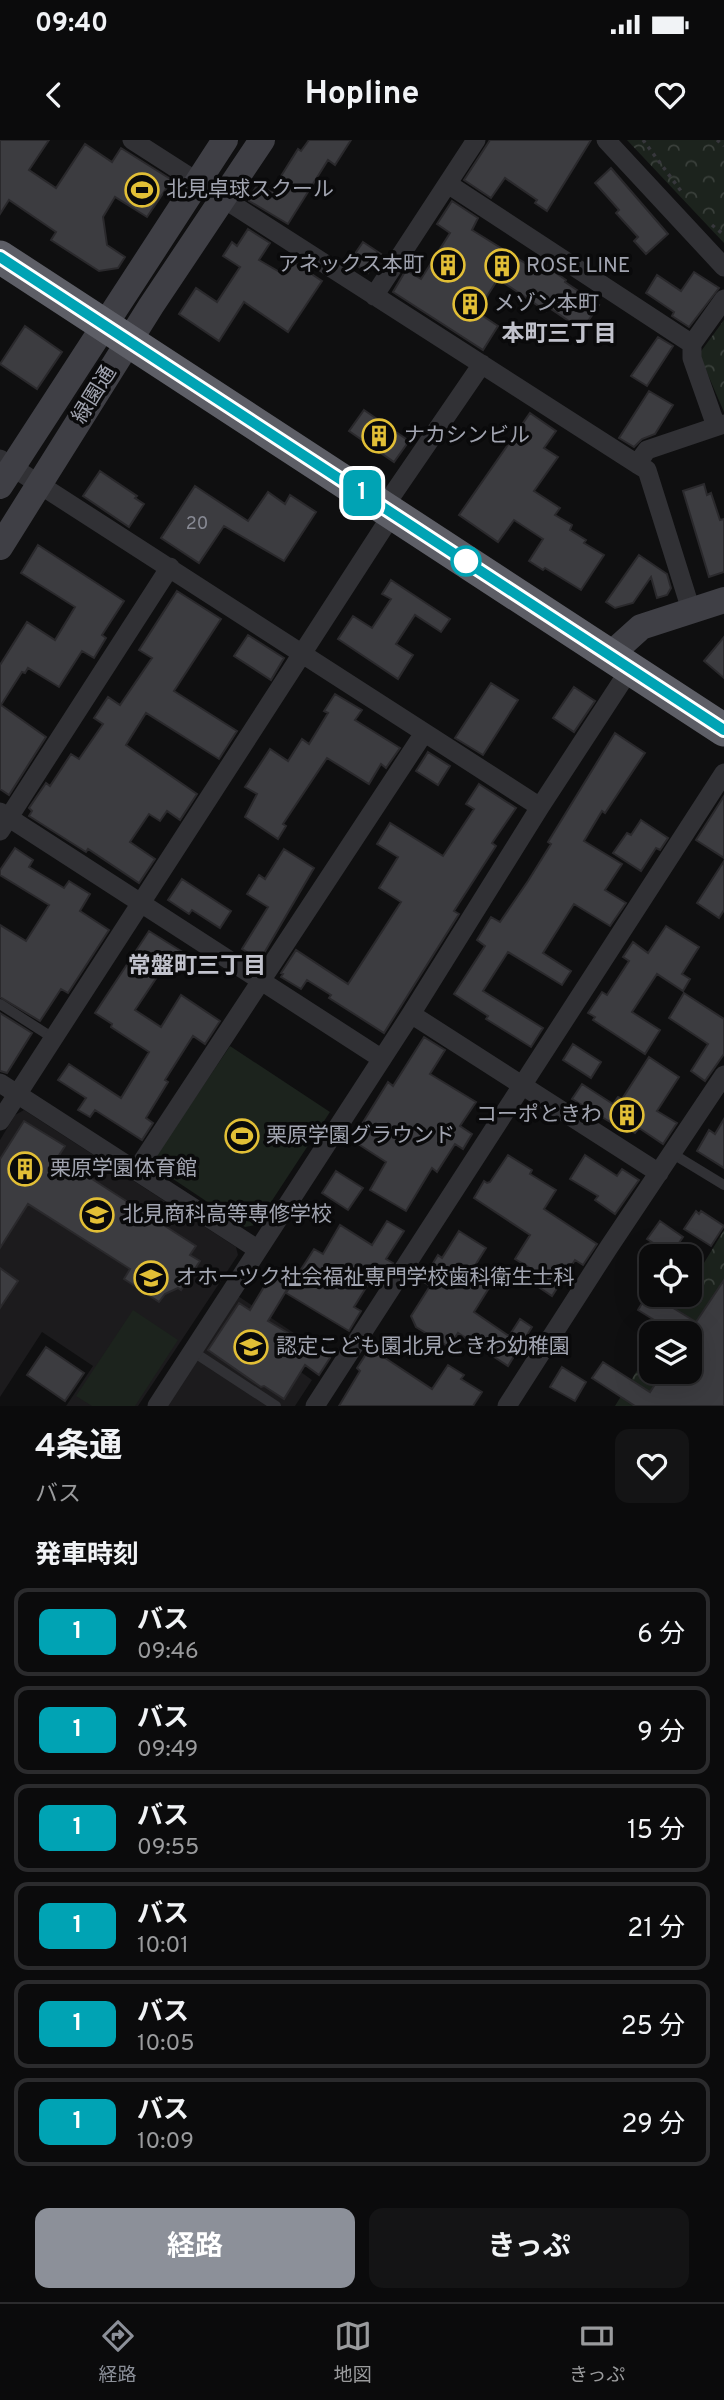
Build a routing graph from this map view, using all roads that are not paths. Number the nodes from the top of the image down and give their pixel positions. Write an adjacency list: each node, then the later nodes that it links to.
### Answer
1 (132, 140): 6 (street)
2 (225, 140): 6 (street, 緑園通)
3 (262, 140): 8 (street, 緑園通)
4 (476, 140): 7 (street)
5 (606, 140): 10 (street)
6 (198, 183): 8 (street); 13 (street, 緑園通)
7 (448, 184): 11 (street); 14 (street)
8 (224, 200): 11 (street); 13 (street, 緑園通)
9 (0, 257): 13 (highway)
10 (724, 267)
11 (374, 296): 15 (street)
12 (724, 299): 14 (street)
13 (117, 333): 18 (street, 緑園通); 19 (street, 緑園通); 20 (highway)
14 (692, 344): 16 (street)
15 (482, 364): 17 (street); 20 (street)
16 (720, 425): 17 (street)
17 (637, 464): 24 (street)
18 (4, 470): 19 (street)
19 (40, 485): 21 (street, 緑園通); 22 (street)
20 (388, 510): 25 (street); 26 (highway)
21 (0, 547)
22 (170, 567): 25 (street); 31 (street)
23 (724, 600): 24 (street)
24 (691, 610): 26 (street)
25 (301, 652): 28 (street); 32 (street)
26 (620, 662): 27 (highway); 30 (street)
27 (724, 730)
28 (424, 733): 30 (street); 33 (street)
29 (724, 773): 40 (street)
30 (540, 807): 35 (street)
31 (3, 820): 32 (street)
32 (140, 903): 33 (street); 36 (street)
33 (261, 979): 37 (street); 44 (street)
34 (0, 1004): 36 (lane)
35 (411, 1014): 37 (street); 40 (street)
36 (53, 1038): 41 (street)
37 (382, 1059): 47 (street)
38 (724, 1075): 43 (street)
39 (0, 1083): 41 (street)
40 (523, 1085): 45 (street); 51 (street)
41 (17, 1094): 42 (street); 44 (street)
42 (0, 1121)
43 (673, 1154): 45 (street); 46 (lane)
44 (136, 1171): 47 (street)
45 (659, 1173): 52 (street)
46 (724, 1185)
47 (257, 1249): 48 (street)
48 (192, 1351): 49 (street); 50 (lane)
49 (157, 1406)
50 (276, 1406)
51 (315, 1406)
52 (507, 1406)

